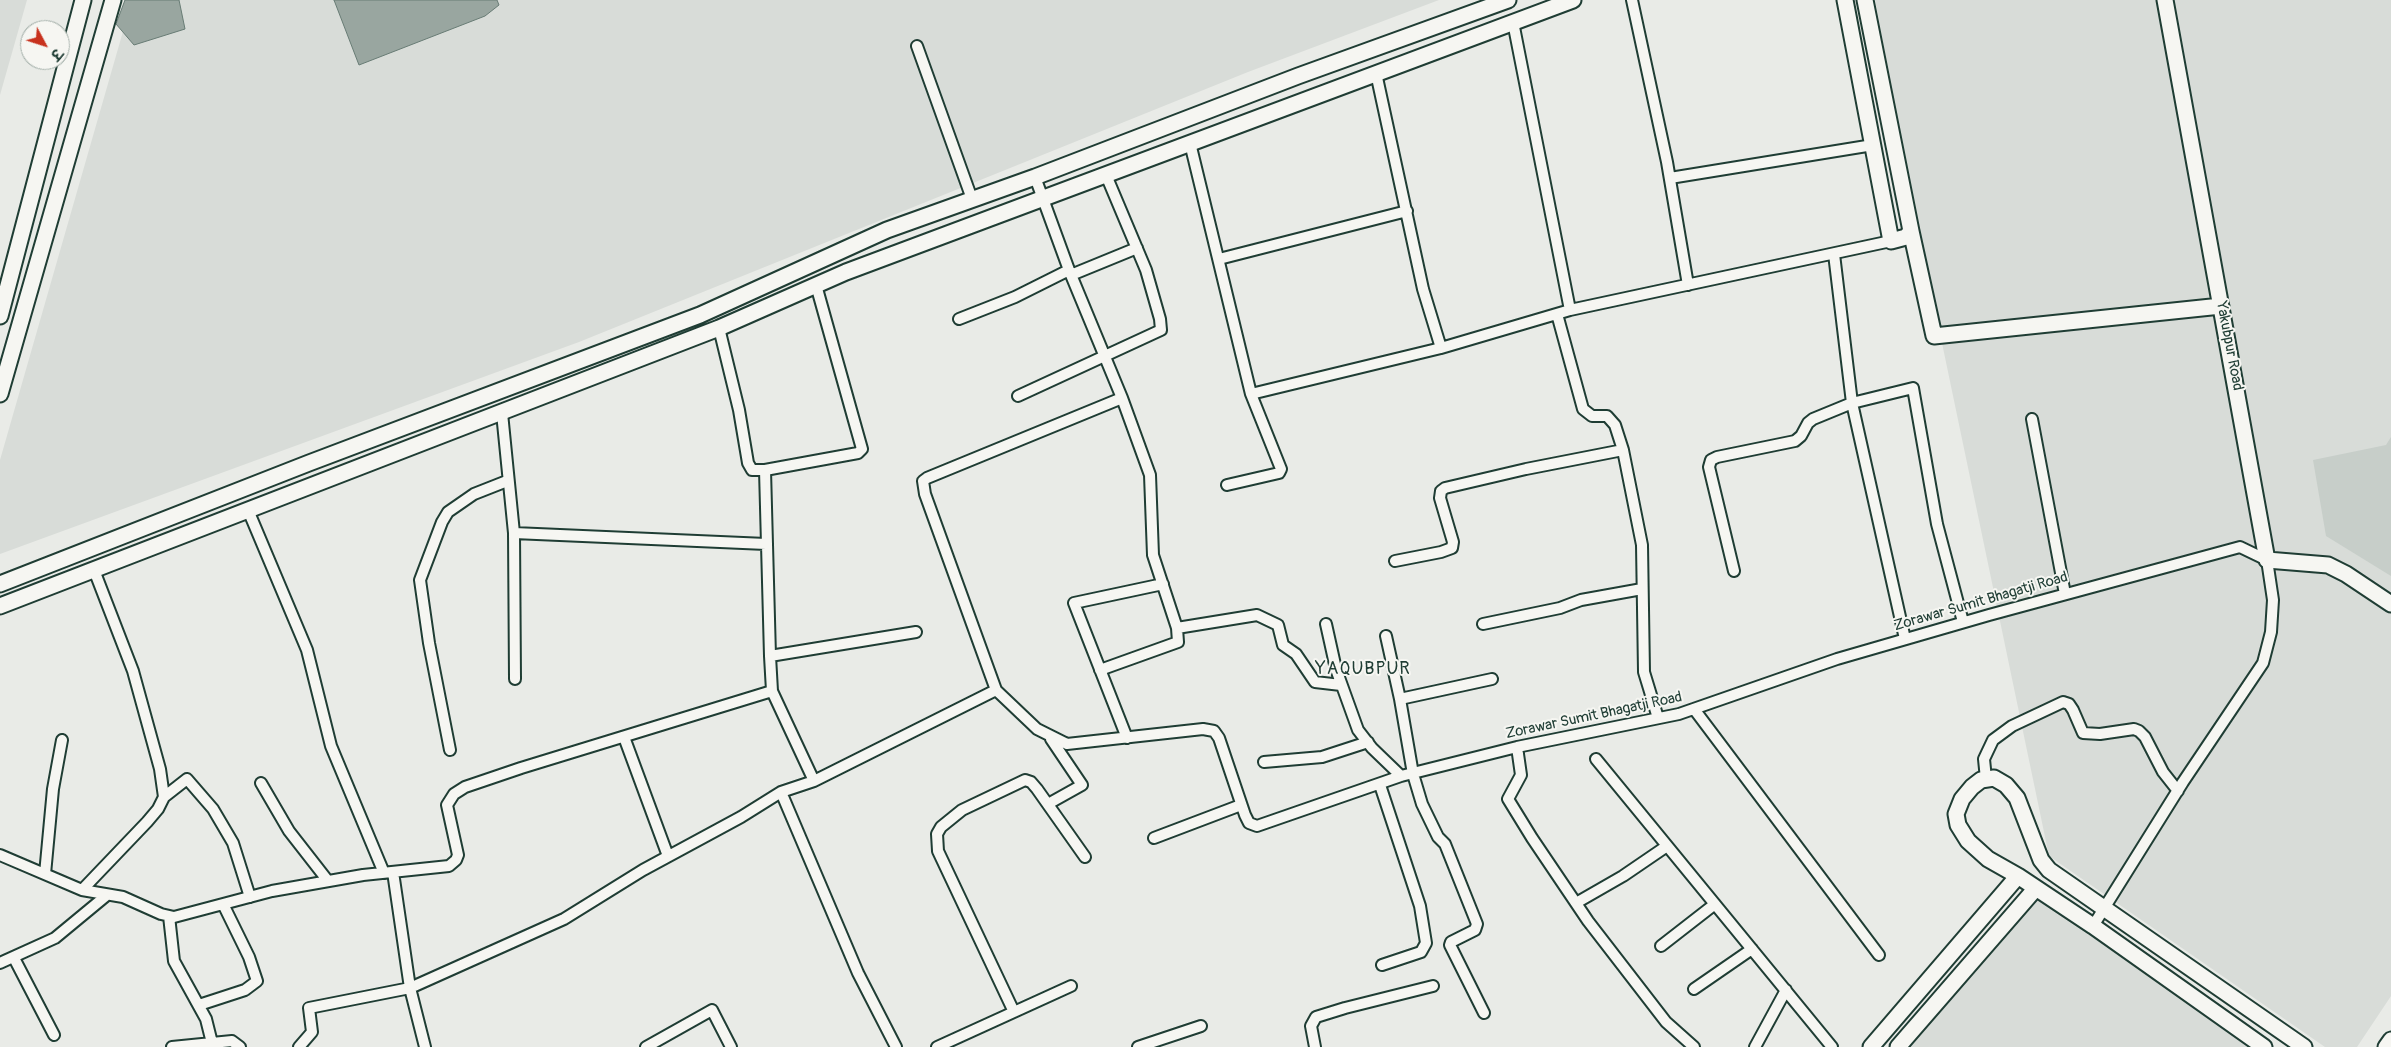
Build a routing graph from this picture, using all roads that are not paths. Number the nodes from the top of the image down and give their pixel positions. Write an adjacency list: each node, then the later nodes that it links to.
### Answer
1 (83, 0): 32 (street)
2 (112, 0): 37 (street)
3 (1508, 0): 15 (street)
4 (1573, 0): 9 (street)
5 (1632, 0): 16 (street)
6 (1845, 0): 13 (street)
7 (1865, 0): 20 (street)
8 (2166, 0): 28 (street, Yakubpur Road)
9 (1513, 22): 11 (street); 29 (street)
10 (917, 46): 17 (street)
11 (1376, 73): 12 (street); 19 (street)
12 (1190, 143): 14 (street); 24 (street)
13 (1873, 145): 16 (street); 21 (street)
14 (1106, 175): 18 (street); 22 (street)
15 (1034, 177): 17 (street); 18 (street)
16 (1670, 178): 27 (street)
17 (972, 199): 31 (street)
18 (1043, 200): 25 (street); 26 (street)
19 (1407, 211): 24 (street); 35 (street)
20 (1911, 231): 21 (street); 28 (street)
21 (1891, 241): 23 (street)
22 (1137, 248): 25 (street); 36 (street)
23 (1834, 254): 27 (street); 41 (street)
24 (1219, 259): 38 (street)
25 (1070, 272): 33 (street); 36 (street)
26 (816, 285): 34 (street); 45 (street)
27 (1688, 285): 29 (street)
28 (2221, 306): 51 (street, Yakubpur Road)
29 (1570, 310): 30 (street)
30 (1557, 314): 35 (street); 44 (street)
31 (700, 315): 34 (street); 55 (street)
32 (0, 316)
33 (959, 319)
34 (713, 331): 42 (street); 45 (street)
35 (1441, 348): 38 (street)
36 (1105, 357): 39 (street); 40 (street)
37 (0, 394)
38 (1251, 394): 47 (street)
39 (1018, 396)
40 (1122, 398): 56 (street); 73 (street)
41 (1852, 403): 54 (street); 61 (street); 67 (street)
42 (502, 414): 46 (street); 48 (street)
43 (2032, 419): 58 (street)
44 (1623, 450): 52 (street); 57 (street)
45 (765, 470): 50 (street)
46 (507, 481): 49 (street); 84 (street)
47 (1227, 485)
48 (248, 510): 53 (street); 103 (street)
49 (514, 533): 50 (street); 70 (street)
50 (766, 544): 68 (street)
51 (2267, 560): 58 (street, Zorawar Sumit Bhagatji Road); 59 (street); 93 (street)
52 (1395, 561)
53 (94, 570): 60 (street); 95 (street)
54 (1734, 571)
55 (0, 584)
56 (1163, 584): 64 (street); 69 (street)
57 (1642, 589): 63 (street); 77 (street)
58 (2065, 594): 61 (street, Zorawar Sumit Bhagatji Road)
59 (2391, 604)
60 (0, 606)
61 (1963, 622): 67 (street, Zorawar Sumit Bhagatji Road)
62 (1326, 624): 72 (street)
63 (1483, 624)
64 (1177, 628): 69 (street); 72 (street)
65 (916, 632): 68 (street)
66 (1386, 636): 75 (street)
67 (1905, 640): 76 (street, Zorawar Sumit Bhagatji Road)
68 (770, 656): 74 (street)
69 (1100, 670): 80 (street)
70 (516, 679)
71 (1492, 679): 75 (street)
72 (1341, 685): 82 (street)
73 (996, 690): 78 (street, Zorawar Sumit Bhagatji Road); 90 (street)
74 (772, 691): 79 (street); 90 (street)
75 (1400, 699): 87 (street)
76 (1694, 709): 77 (street, Zorawar Sumit Bhagatji Road); 119 (street)
77 (1658, 718): 83 (street, Zorawar Sumit Bhagatji Road)
78 (1050, 736): 80 (street, Zorawar Sumit Bhagatji Road); 96 (street)
79 (624, 737): 101 (street); 103 (street)
80 (1127, 738): 97 (street, Zorawar Sumit Bhagatji Road)
81 (62, 740): 104 (street)
82 (1368, 742): 86 (street); 88 (street)
83 (1517, 747): 87 (street, Zorawar Sumit Bhagatji Road); 111 (street)
84 (450, 750)
85 (1596, 760): 99 (street)
86 (1264, 762)
87 (1414, 774): 88 (street, Zorawar Sumit Bhagatji Road); 130 (street)
88 (1401, 776): 92 (street, Zorawar Sumit Bhagatji Road)
89 (1986, 779): 93 (street); 105 (street); 114 (street)
90 (814, 781): 94 (street)
91 (261, 783): 106 (street)
92 (1380, 784): 97 (street, Zorawar Sumit Bhagatji Road); 122 (street)
93 (2178, 791): 114 (street)
94 (781, 792): 101 (street); 141 (street)
95 (164, 797): 108 (street); 110 (street)
96 (1048, 804): 102 (street); 129 (street)
97 (1241, 805): 98 (street)
98 (1154, 838)
99 (1667, 846): 111 (street); 113 (street)
100 (0, 855): 104 (street)
101 (668, 856): 125 (street)
102 (1085, 857)
103 (388, 872): 106 (street); 125 (street)
104 (45, 874): 108 (street)
105 (2018, 876): 107 (street); 148 (street)
106 (328, 881): 110 (street)
107 (2036, 888): 116 (street); 149 (street)
108 (82, 890): 109 (street)
109 (107, 895): 115 (street); 120 (street)
110 (250, 896): 112 (street)
111 (1576, 903): 145 (street)
112 (223, 904): 115 (street); 128 (street)
113 (1715, 904): 117 (street); 118 (street)
114 (2105, 910): 116 (street); 151 (street)
115 (169, 916): 128 (street)
116 (2093, 926): 150 (street)
117 (1661, 946)
118 (1752, 949): 126 (street); 127 (street)
119 (1879, 955)
120 (14, 958): 121 (street); 132 (street)
121 (0, 964)
122 (1382, 965)
123 (1070, 986): 129 (street)
124 (1433, 986): 144 (street)
125 (410, 988): 137 (street); 138 (street)
126 (1694, 990)
127 (1786, 990): 146 (street); 147 (street)
128 (199, 1005): 134 (street)
129 (1014, 1012): 142 (street)
130 (1484, 1012)
131 (1201, 1026): 143 (street)
132 (54, 1035)
133 (2391, 1040): 152 (street)
134 (212, 1043): 135 (street); 136 (street)
135 (172, 1047)
136 (240, 1047)
137 (299, 1047)
138 (425, 1047)
139 (646, 1047): 140 (street)
140 (731, 1047)
141 (896, 1047)
142 (938, 1047)
143 (1138, 1047)
144 (1316, 1047)
145 (1694, 1047)
146 (1755, 1047)
147 (1832, 1047)
148 (1871, 1047)
149 (1898, 1047)
150 (2264, 1047)
151 (2304, 1047)
152 (2386, 1047)

